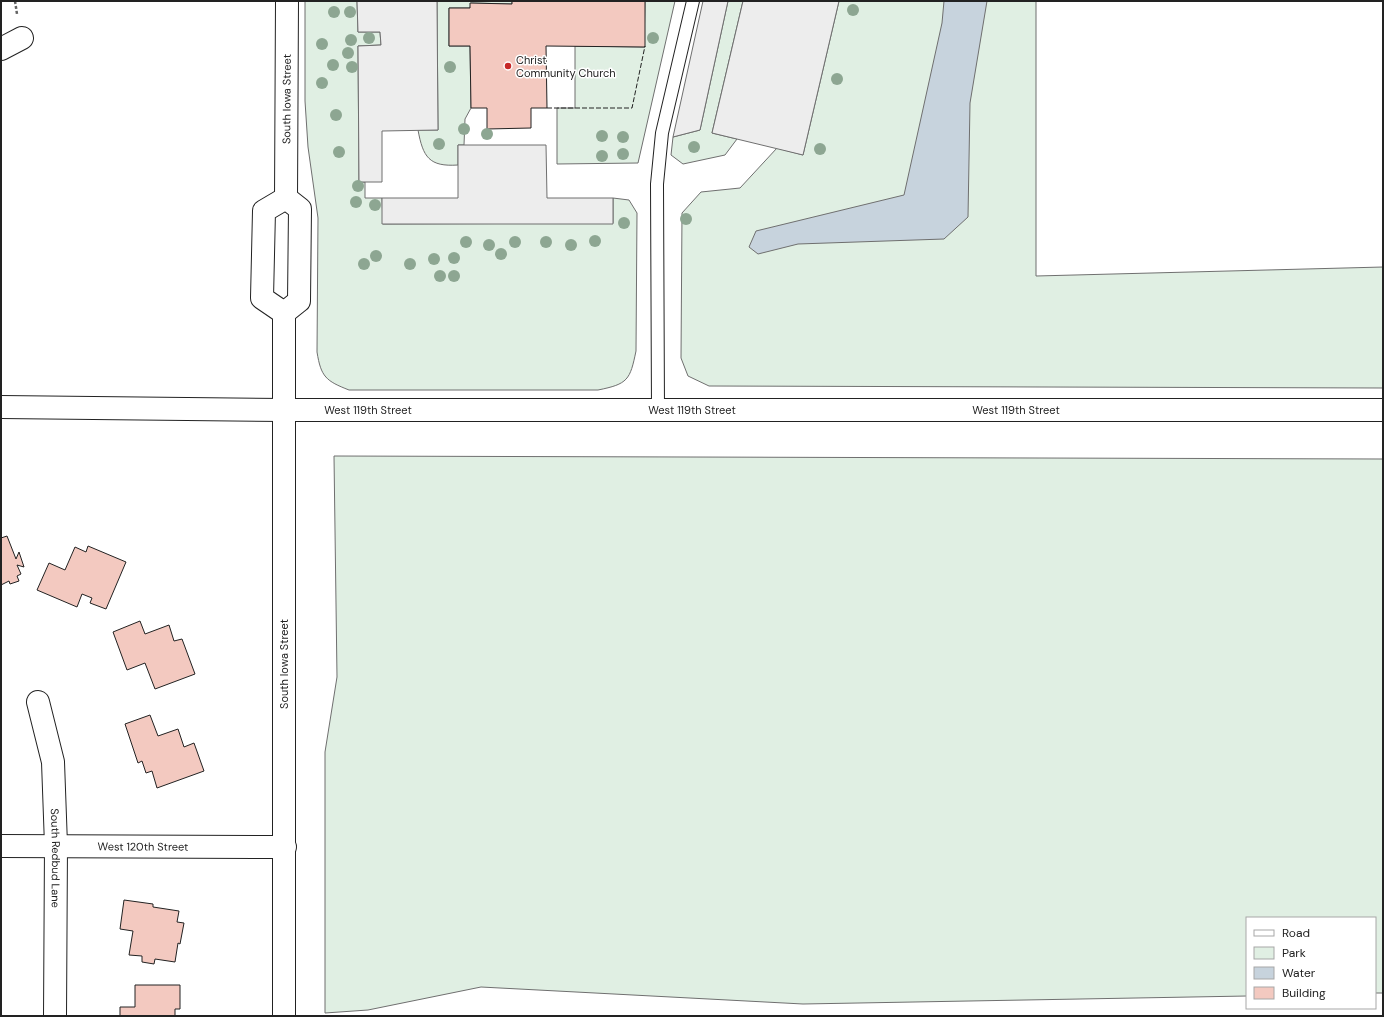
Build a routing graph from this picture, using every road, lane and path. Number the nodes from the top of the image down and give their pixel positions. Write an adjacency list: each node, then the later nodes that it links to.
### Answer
1 (287, 1): 5 (street, South Iowa Street)
2 (693, 1): 9 (lane)
3 (22, 38): 4 (street)
4 (1, 49)
5 (286, 198): 6 (street); 6 (street)
6 (284, 312): 8 (street, South Iowa Street)
7 (1, 407): 8 (street, West 119th Street)
8 (284, 410): 9 (street, West 119th Street); 14 (street, South Iowa Street)
9 (658, 410): 10 (street, West 119th Street)
10 (1383, 410)
11 (38, 702): 12 (street, South Redbud Lane)
12 (56, 845): 13 (street, West 120th Street); 14 (street, West 120th Street); 15 (street, South Redbud Lane)
13 (1, 846)
14 (285, 847): 16 (street, South Iowa Street)
15 (55, 1016)
16 (284, 1016)

